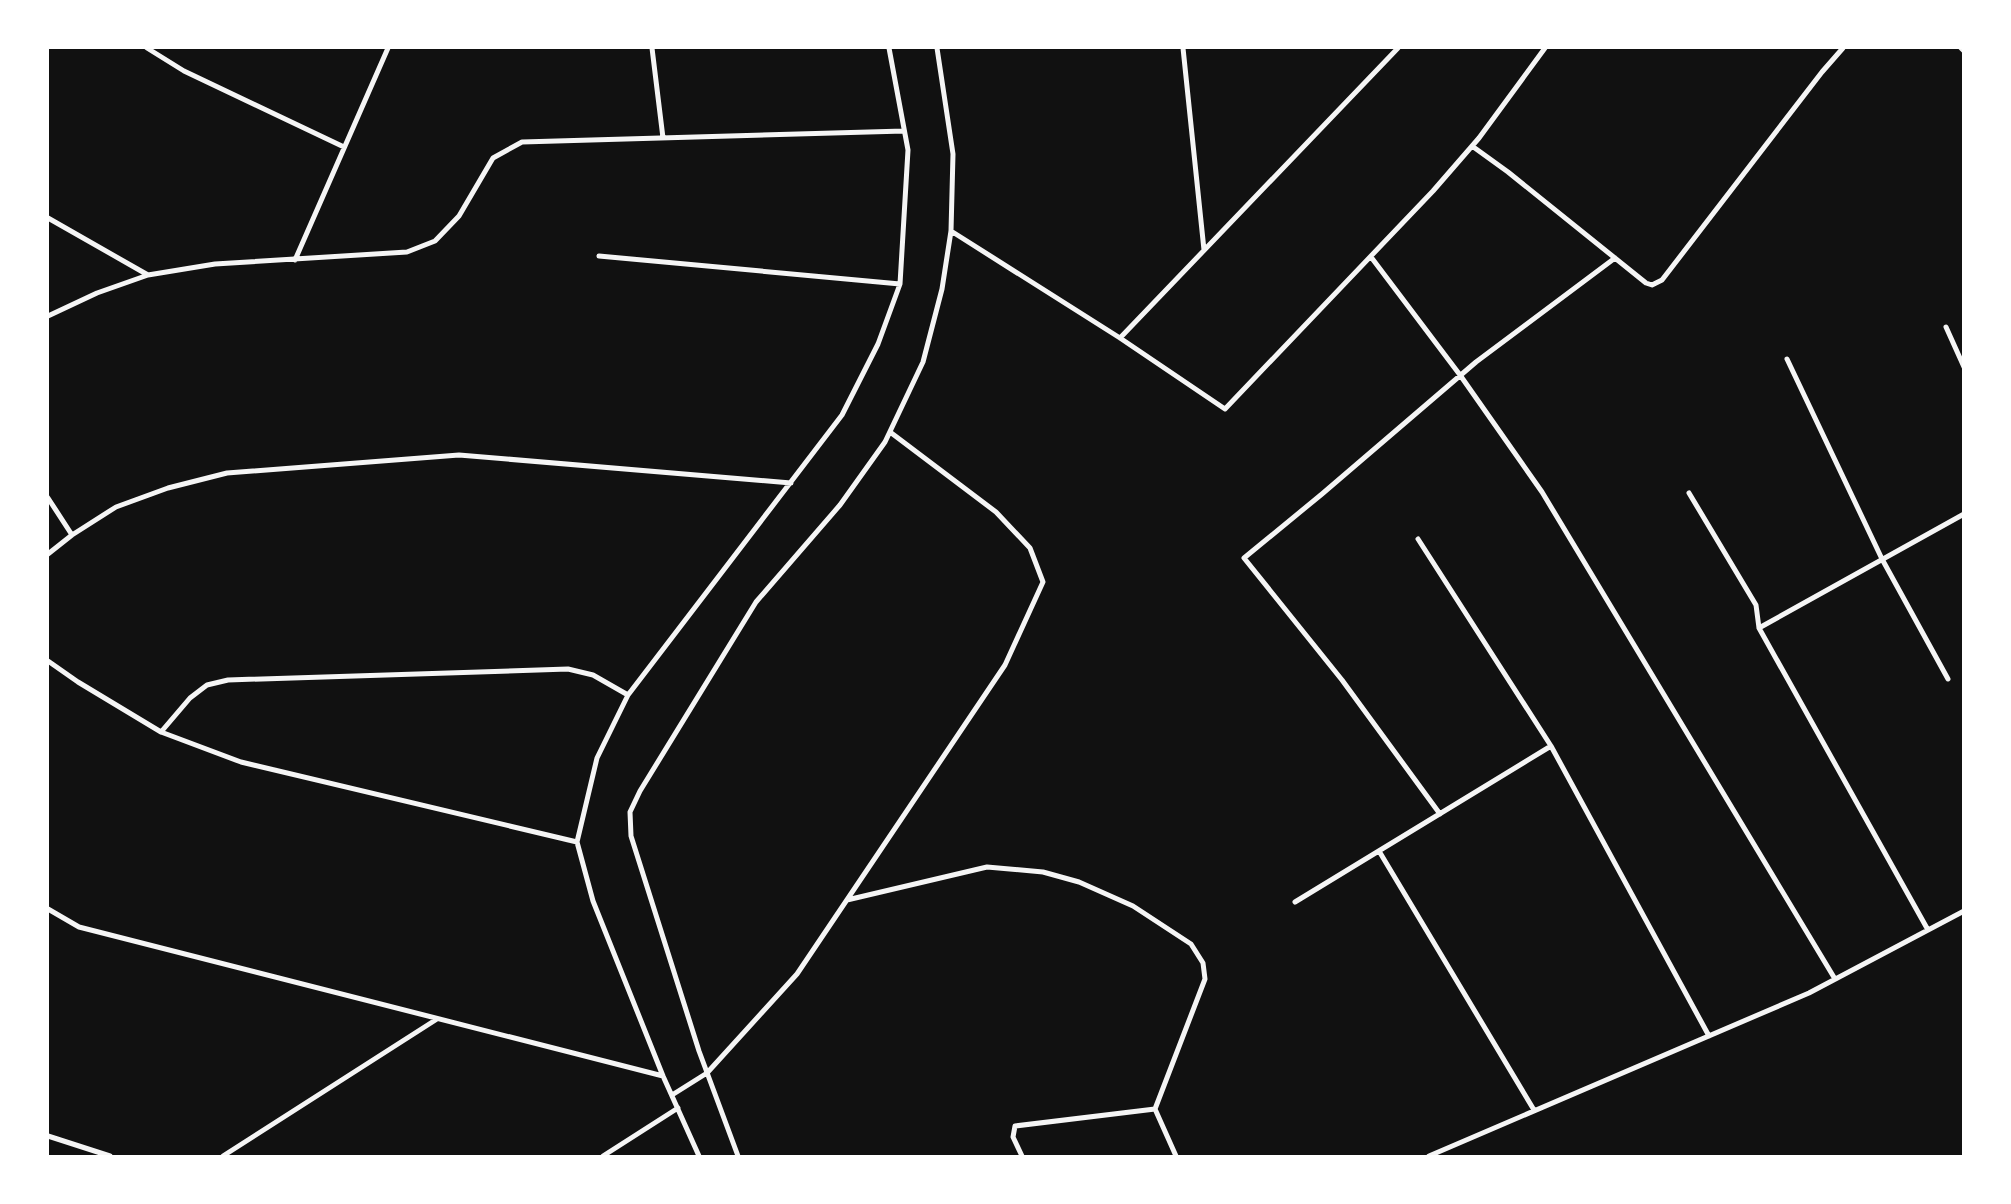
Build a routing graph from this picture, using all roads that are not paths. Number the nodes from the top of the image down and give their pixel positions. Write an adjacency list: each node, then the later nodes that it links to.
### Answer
1 (147, 48): 15 (street)
2 (388, 48): 15 (street)
3 (652, 48): 13 (street)
4 (889, 48): 12 (street)
5 (937, 48): 17 (street)
6 (1183, 48): 18 (street)
7 (1398, 48): 18 (street)
8 (1545, 48): 14 (street)
9 (1843, 48): 21 (street)
10 (1961, 48): 11 (street)
11 (1964, 51)
12 (904, 132): 13 (street); 24 (street)
13 (663, 138): 22 (street)
14 (1472, 146): 20 (street); 21 (street)
15 (344, 147): 22 (street)
16 (48, 218): 23 (street)
17 (952, 231): 27 (street); 31 (street)
18 (1204, 250): 27 (street)
19 (599, 256): 24 (street)
20 (1371, 257): 27 (street); 30 (street)
21 (1615, 258): 30 (street)
22 (295, 260): 23 (street)
23 (148, 275): 25 (street)
24 (900, 284): 32 (street)
25 (48, 316)
26 (1946, 327): 29 (street)
27 (1120, 338)
28 (1787, 359): 39 (street)
29 (1964, 367)
30 (1460, 376): 46 (street); 54 (street)
31 (890, 432): 49 (street); 57 (street)
32 (792, 483): 36 (street); 43 (street)
33 (1689, 493): 40 (street)
34 (48, 498): 36 (street)
35 (1964, 514): 39 (street)
36 (72, 535): 38 (street)
37 (1418, 540): 45 (street)
38 (48, 554)
39 (1882, 560): 40 (street); 42 (street)
40 (1759, 628): 53 (street)
41 (48, 661): 44 (street)
42 (1948, 679)
43 (628, 695): 44 (street); 47 (street)
44 (161, 732): 47 (street)
45 (1551, 746): 46 (street); 56 (street)
46 (1440, 814): 48 (street)
47 (577, 842): 58 (street)
48 (1379, 851): 50 (street); 62 (street)
49 (846, 900): 57 (street); 61 (street)
50 (1295, 902)
51 (48, 909): 55 (street)
52 (1964, 911): 53 (street)
53 (1928, 930): 54 (street)
54 (1835, 979): 56 (street)
55 (437, 1019): 58 (street); 65 (street)
56 (1709, 1036): 62 (street)
57 (707, 1073): 59 (street); 68 (street)
58 (663, 1076): 59 (street)
59 (672, 1095): 60 (street)
60 (678, 1108): 66 (street); 67 (street)
61 (1155, 1109): 69 (street); 70 (street)
62 (1534, 1110): 71 (street)
63 (48, 1136): 64 (street)
64 (110, 1156)
65 (223, 1156)
66 (603, 1156)
67 (699, 1156)
68 (738, 1156)
69 (1022, 1156)
70 (1176, 1156)
71 (1429, 1156)

